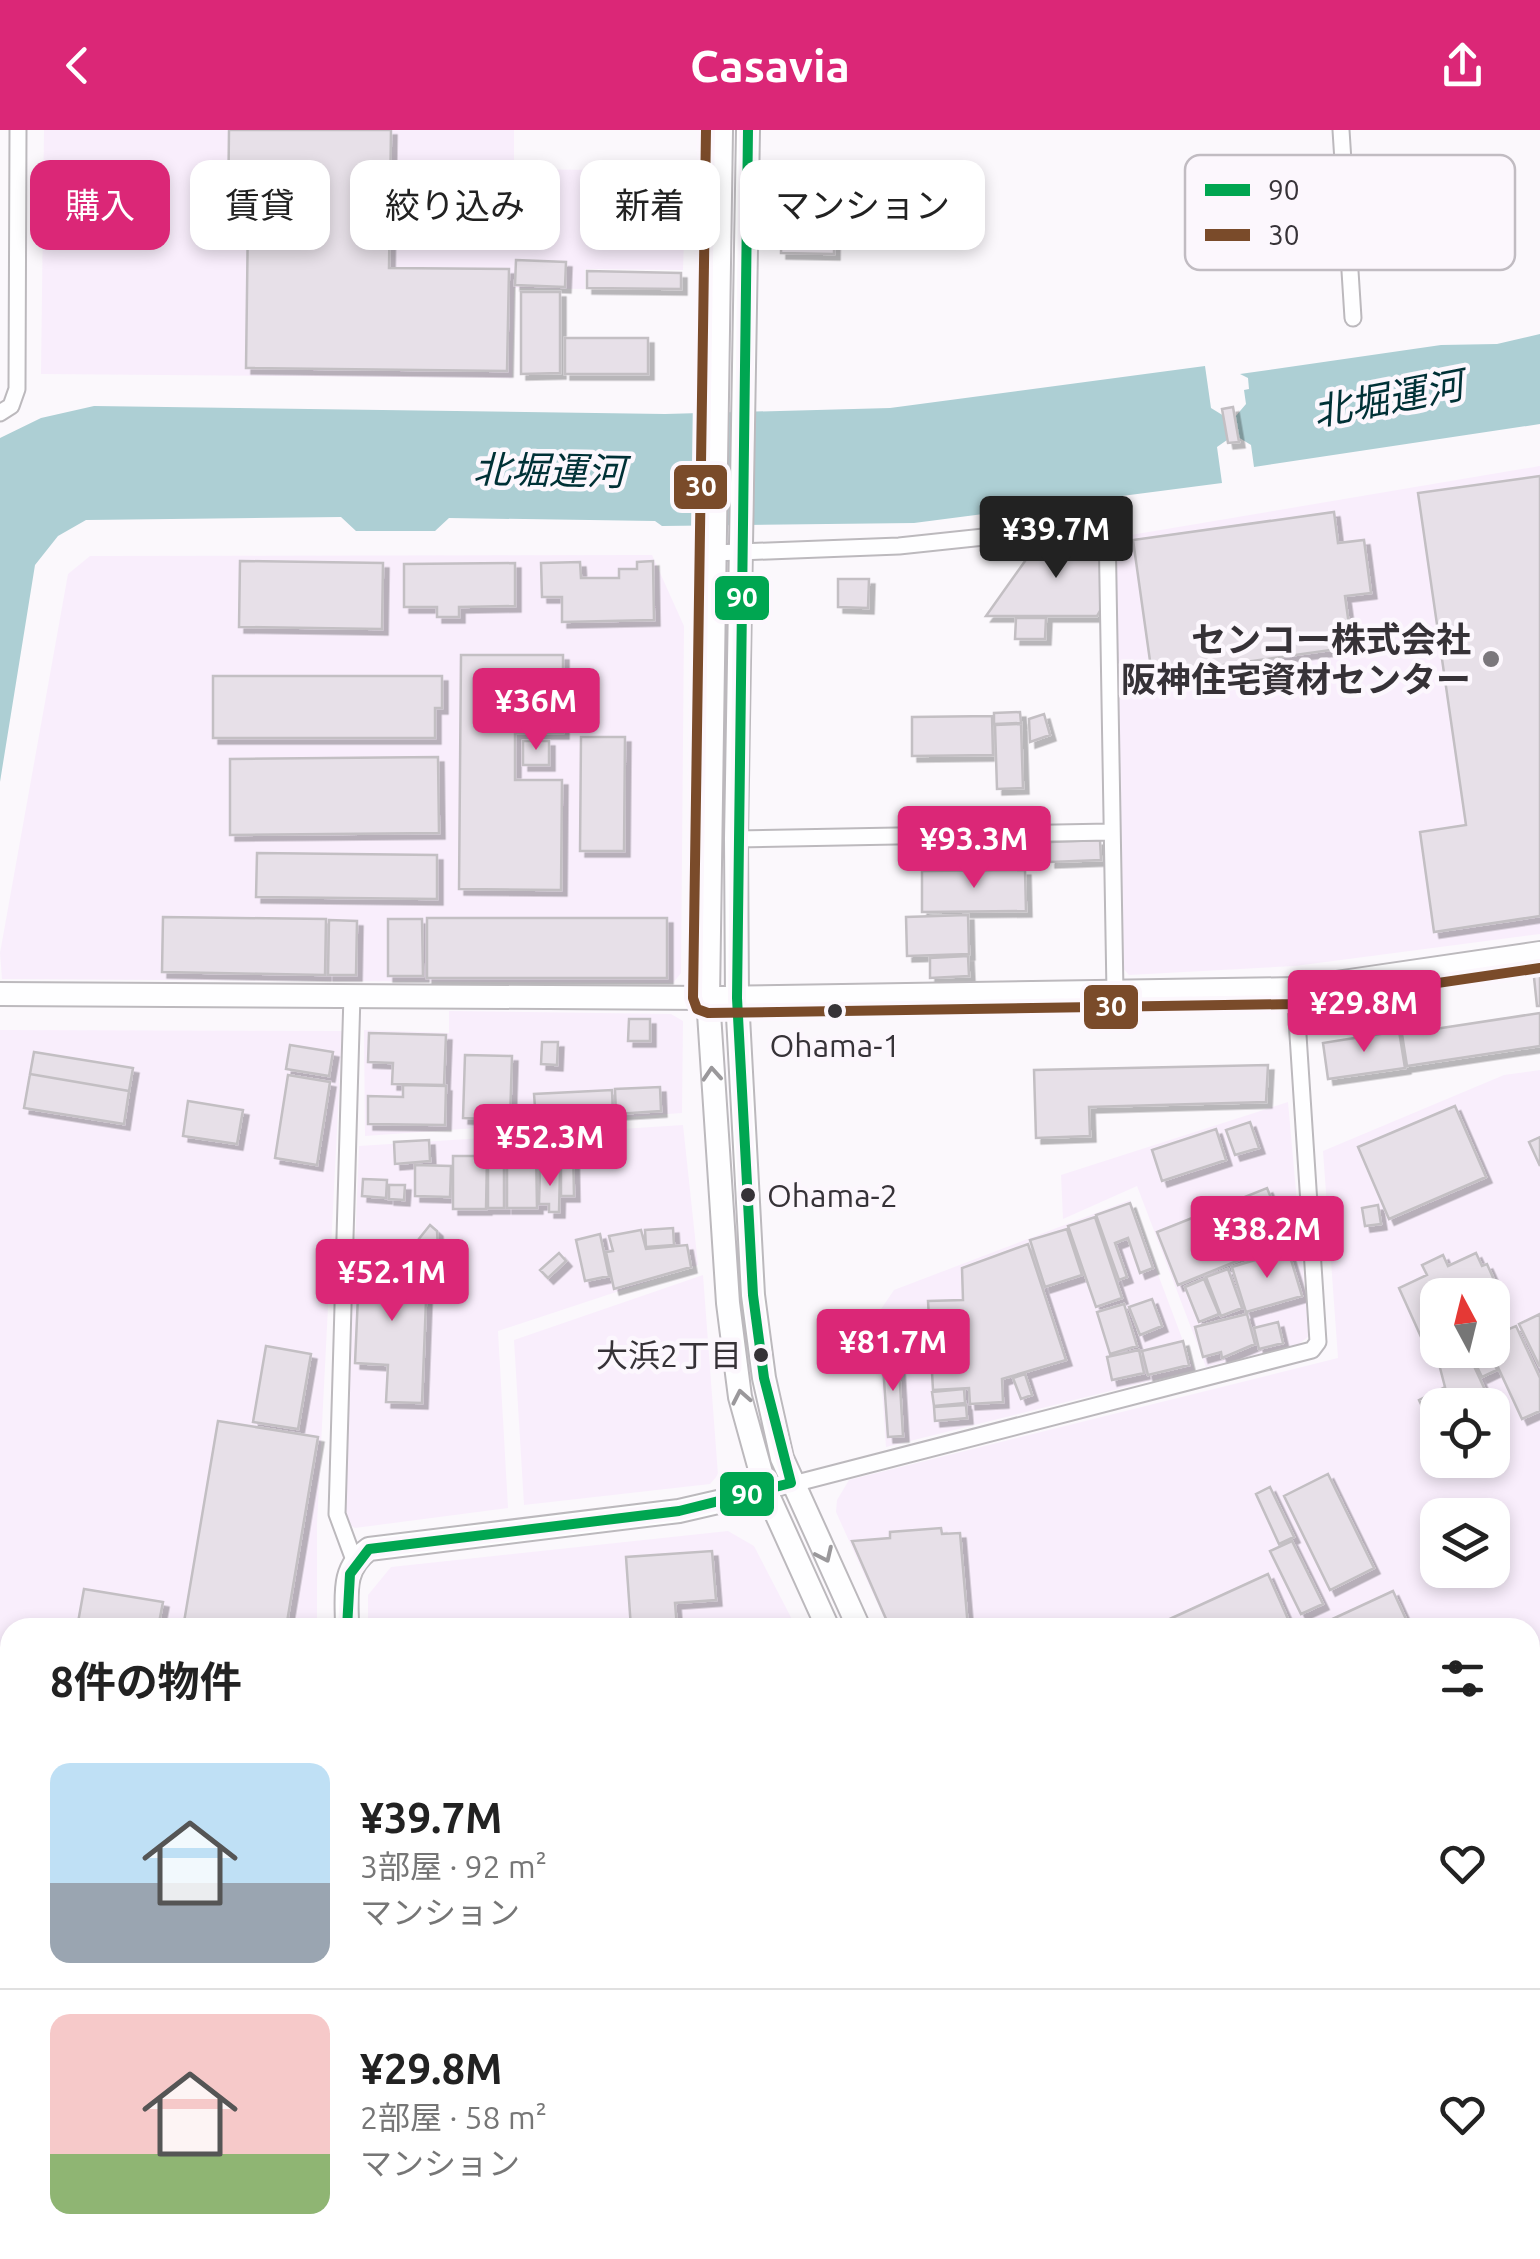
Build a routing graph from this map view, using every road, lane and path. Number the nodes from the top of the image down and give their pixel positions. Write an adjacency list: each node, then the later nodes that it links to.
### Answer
1 (18, 130): 8 (street)
2 (720, 130): 9 (main road)
3 (748, 130): 10 (main road)
4 (1341, 130): 5 (street)
5 (1343, 155)
6 (1350, 270): 7 (street)
7 (1353, 318)
8 (0, 412)
9 (714, 542): 10 (street); 18 (main road)
10 (743, 544): 11 (street); 12 (main road)
11 (1110, 832): 12 (street); 15 (street)
12 (736, 839): 19 (main road)
13 (1540, 953): 14 (main road)
14 (1295, 988): 15 (main road); 20 (street)
15 (1115, 992): 19 (main road)
16 (0, 994): 17 (main road)
17 (352, 996): 18 (main road); 22 (street)
18 (708, 998): 19 (main road); 21 (main road, one-way to 18)
19 (737, 998): 20 (main road)
20 (791, 1483): 21 (street); 25 (main road, one-way to 25)
21 (766, 1491): 22 (main road); 24 (main road)
22 (354, 1560): 23 (main road)
23 (347, 1618)
24 (823, 1618)
25 (854, 1618)

